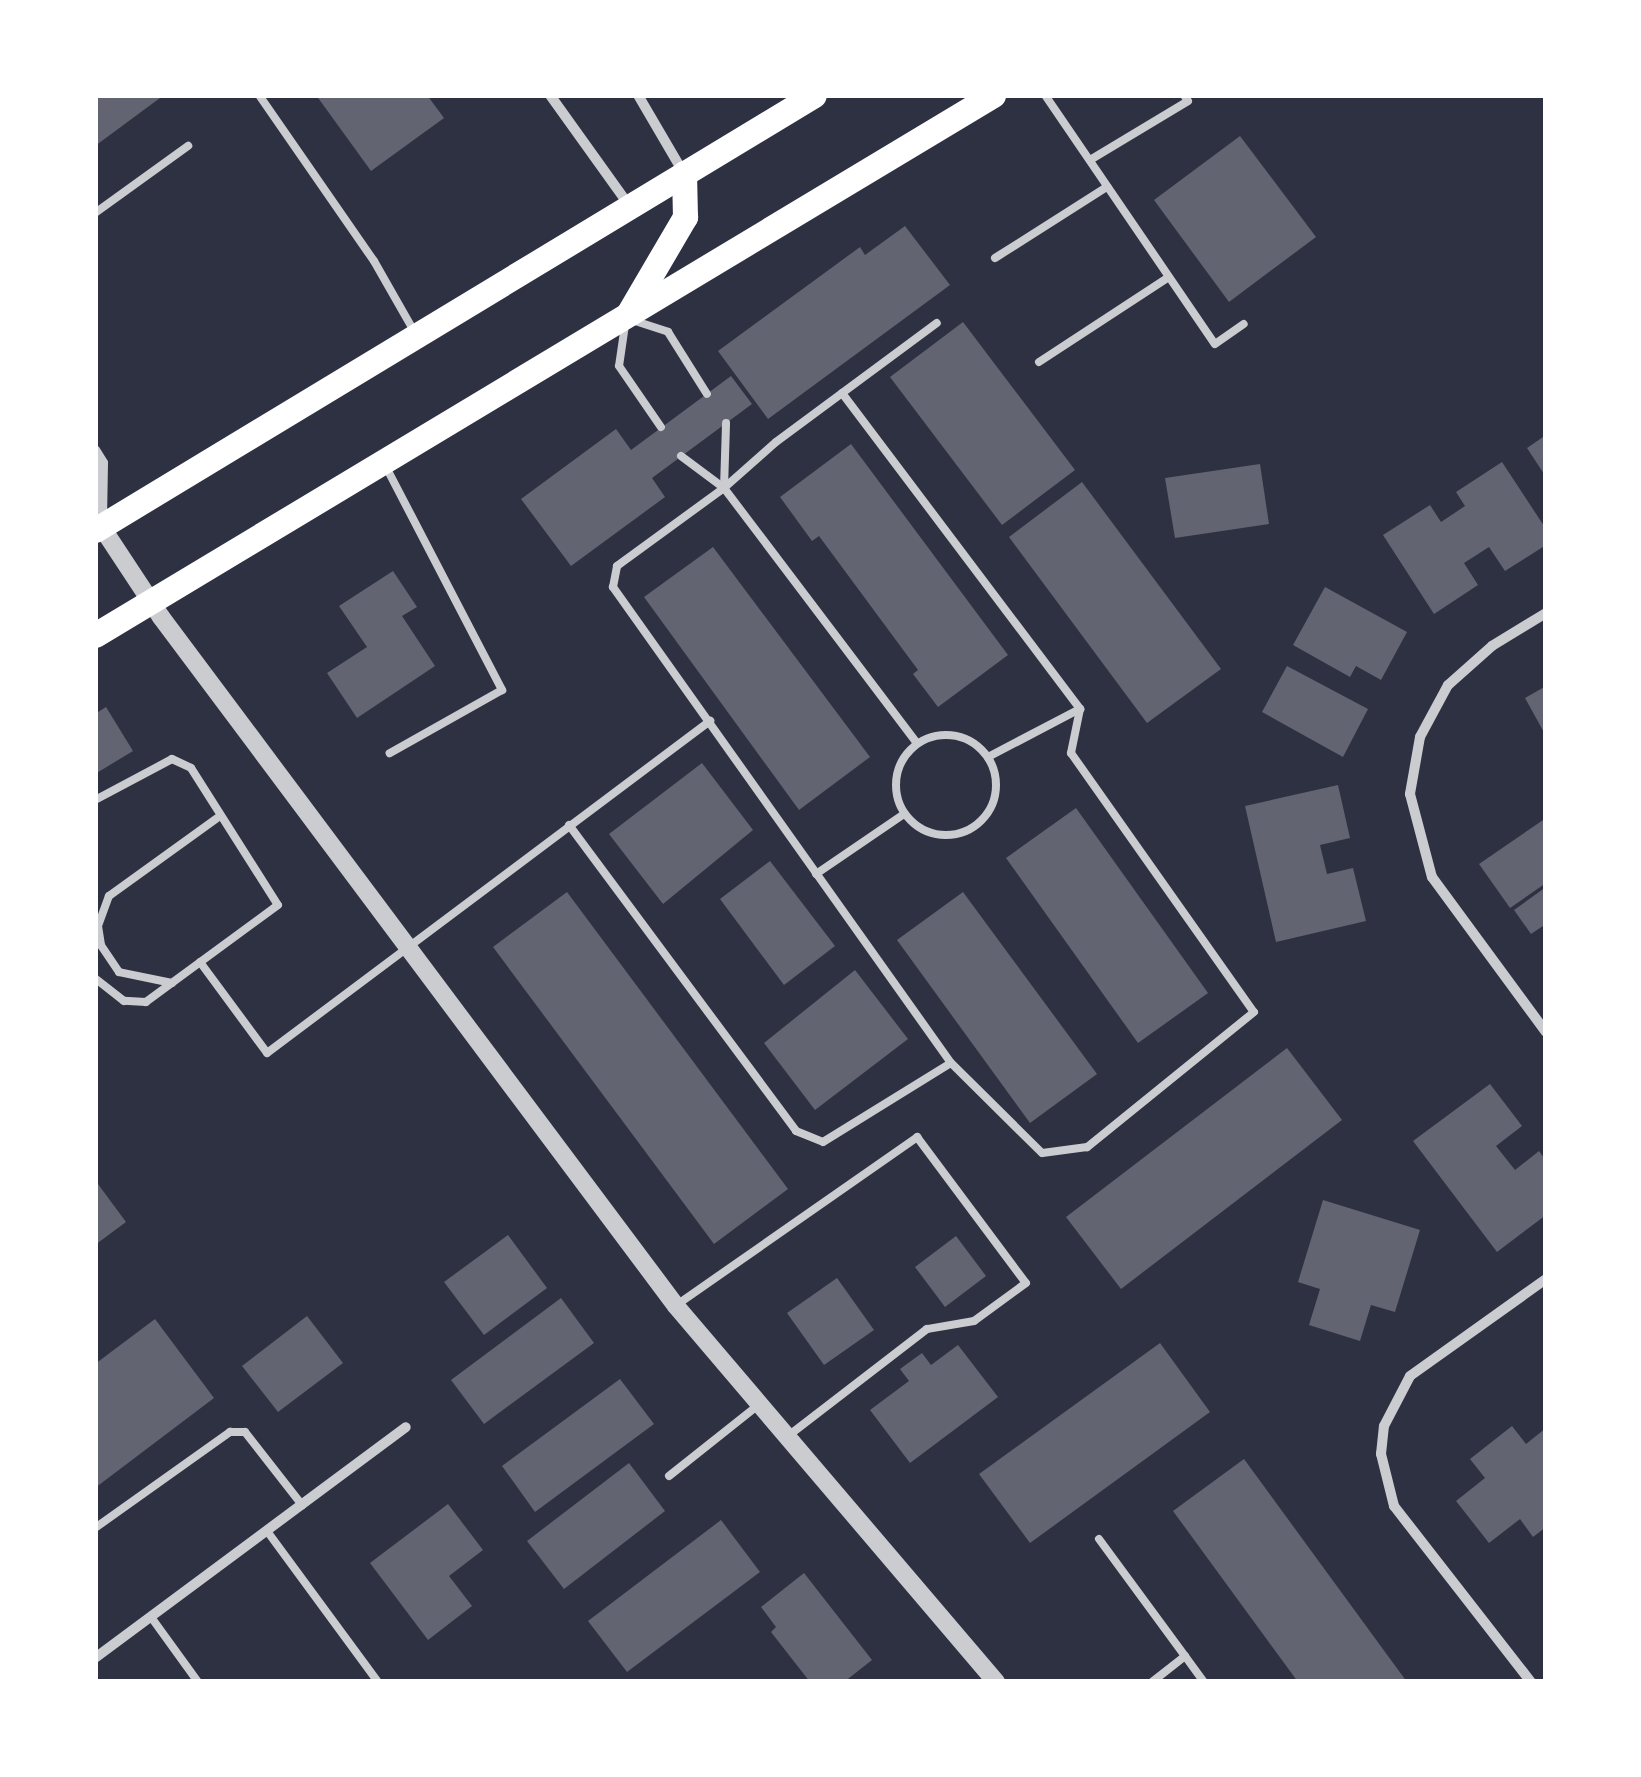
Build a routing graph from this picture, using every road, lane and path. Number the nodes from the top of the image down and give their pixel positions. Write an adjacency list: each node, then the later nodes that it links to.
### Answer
1 (259, 95): 19 (lane)
2 (550, 95): 12 (street)
3 (638, 95): 10 (street)
4 (814, 95): 10 (main road)
5 (993, 95): 16 (main road)
6 (1045, 95): 9 (lane)
7 (1184, 95): 9 (lane)
8 (188, 146): 13 (lane)
9 (1090, 160): 11 (lane)
10 (684, 173): 12 (main road); 16 (main road)
11 (1108, 187): 14 (lane); 15 (lane)
12 (630, 206): 19 (main road)
13 (95, 213)
14 (995, 258)
15 (1169, 276): 18 (lane); 20 (lane)
16 (626, 318): 22 (lane); 24 (lane); 27 (main road)
17 (937, 322): 21 (lane)
18 (1244, 324)
19 (416, 335): 29 (main road)
20 (1039, 362)
21 (842, 393): 28 (lane); 33 (lane)
22 (707, 394)
23 (726, 423): 28 (lane)
24 (661, 427)
25 (95, 450): 29 (street)
26 (681, 456): 28 (lane)
27 (383, 462): 30 (main road); 36 (lane)
28 (724, 488): 34 (lane); 35 (lane)
29 (97, 526): 30 (street)
30 (150, 602): 32 (main road); 43 (street)
31 (1546, 613): 47 (street)
32 (95, 635)
33 (1080, 709): 37 (lane); 48 (lane)
34 (710, 721): 41 (lane); 42 (lane)
35 (917, 743): 37 (lane); 39 (lane)
36 (390, 753)
37 (988, 757): 39 (lane)
38 (95, 800): 40 (lane)
39 (904, 814): 42 (lane)
40 (217, 818): 44 (lane); 46 (lane)
41 (568, 825): 43 (lane); 48 (lane)
42 (816, 874): 48 (lane)
43 (407, 943): 44 (lane); 50 (street)
44 (200, 962): 46 (lane)
45 (95, 978): 46 (lane)
46 (172, 983)
47 (1546, 1032)
48 (951, 1062)
49 (1546, 1279): 67 (street)
50 (676, 1306): 51 (street); 53 (lane)
51 (757, 1406): 53 (street); 54 (lane)
52 (406, 1427): 55 (street)
53 (784, 1439): 64 (street)
54 (669, 1476)
55 (302, 1505): 56 (lane); 57 (street)
56 (95, 1528)
57 (267, 1531): 59 (street); 63 (lane)
58 (1099, 1539): 60 (lane)
59 (151, 1616): 61 (street); 62 (lane)
60 (1185, 1656): 65 (lane); 66 (lane)
61 (95, 1658)
62 (198, 1682)
63 (378, 1682)
64 (996, 1682)
65 (1152, 1682)
66 (1204, 1682)
67 (1531, 1682)

